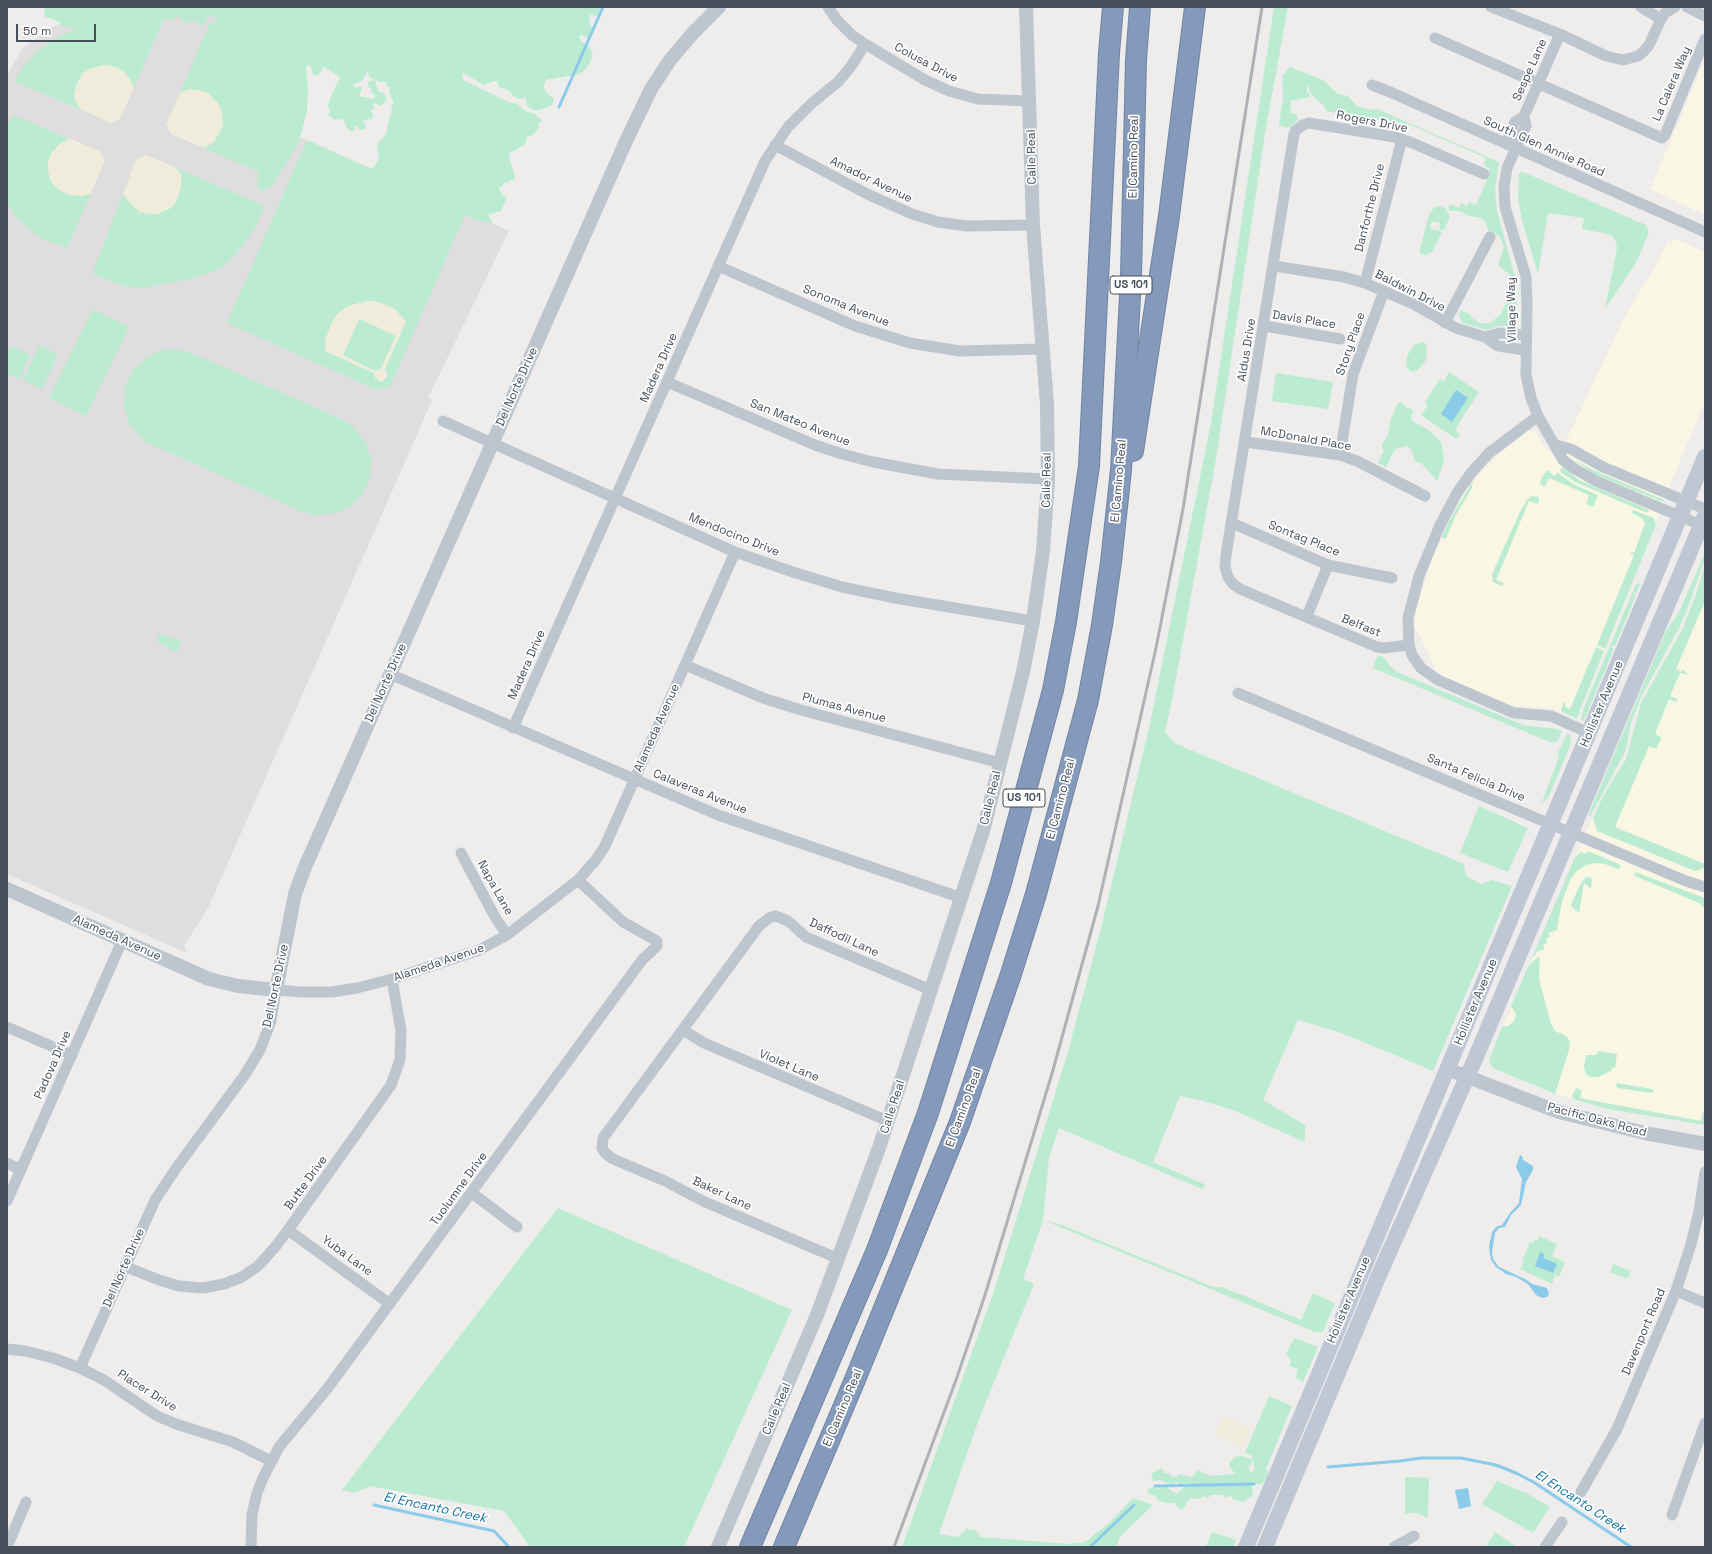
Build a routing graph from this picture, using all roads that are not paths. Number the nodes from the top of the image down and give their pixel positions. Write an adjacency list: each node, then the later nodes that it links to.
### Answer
1 (719, 7): 43 (street, Del Norte Drive)
2 (828, 7): 16 (street, Colusa Drive)
3 (1026, 7): 19 (street, Calle Real)
4 (1111, 7): 113 (highway, US 101)
5 (1140, 7): 56 (highway, El Camino Real / US 101)
6 (1195, 7): 56 (highway)
7 (1492, 7): 13 (street)
8 (1641, 7): 12 (street)
9 (1674, 7): 12 (street)
10 (1687, 7): 11 (street)
11 (1705, 16)
12 (1661, 19): 13 (street)
13 (1560, 34): 18 (street, Sespe Lane)
14 (1435, 38): 18 (street)
15 (1705, 39): 18 (street, La Calera Way)
16 (865, 44): 19 (street, Colusa Drive); 22 (street, Madera Drive)
17 (1372, 85): 23 (street, South Glen Annie Road)
18 (1538, 85): 23 (street, Sespe Lane)
19 (1030, 101): 25 (street, Calle Real)
20 (1299, 128): 21 (street, Rogers Drive); 29 (street, Aldus Drive)
21 (1402, 139): 24 (street, Rogers Drive); 30 (street, Danforthe Drive)
22 (775, 145): 25 (street, Amador Avenue); 28 (street, Madera Drive)
23 (1511, 146): 26 (street, South Glen Annie Road); 34 (street, Village Way)
24 (1484, 174)
25 (1033, 225): 37 (street, Calle Real)
26 (1705, 232)
27 (1490, 237): 32 (street)
28 (718, 266): 37 (street, Sonoma Avenue); 39 (street, Madera Drive)
29 (1274, 266): 30 (street, Baldwin Drive); 33 (street, Aldus Drive)
30 (1365, 283): 31 (street, Baldwin Drive)
31 (1384, 291): 32 (street, Baldwin Drive); 45 (street, Story Place)
32 (1445, 323): 35 (street, Baldwin Drive)
33 (1264, 326): 36 (street, Davis Place); 42 (street, Aldus Drive)
34 (1526, 335): 35 (street, Baldwin Drive); 38 (street, Village Way)
35 (1485, 337): 38 (street, Baldwin Drive)
36 (1340, 338)
37 (1042, 349): 47 (street, Calle Real)
38 (1525, 350): 40 (street, Village Way)
39 (667, 382): 47 (street, San Mateo Avenue); 49 (street, Madera Drive)
40 (1538, 416): 44 (street, Village Way); 62 (street)
41 (442, 421): 43 (street, Mendocino Drive)
42 (1246, 442): 45 (street, McDonald Place); 54 (street, Aldus Drive)
43 (492, 443): 49 (street, Mendocino Drive); 64 (street, Del Norte Drive)
44 (1556, 445): 50 (street); 52 (street, Village Way)
45 (1340, 455): 48 (street, McDonald Place)
46 (1705, 457): 50 (main road, Hollister Avenue)
47 (1048, 479): 61 (street, Calle Real)
48 (1425, 496)
49 (615, 498): 55 (street, Mendocino Drive); 66 (street, Madera Drive)
50 (1687, 501): 51 (street); 52 (main road, Hollister Avenue)
51 (1705, 509)
52 (1680, 516): 53 (street, Village Way); 67 (main road, Hollister Avenue)
53 (1703, 521): 71 (main road, Hollister Avenue)
54 (1232, 523): 57 (street, Sontag Place); 58 (street, Aldus Drive)
55 (735, 552): 61 (street, Mendocino Drive); 63 (street, Alameda Avenue)
56 (1111, 562): 114 (highway, El Camino Real / US 101)
57 (1328, 565): 59 (street, Sontag Place); 60 (street)
58 (1228, 577): 60 (street, Belfast)
59 (1392, 578)
60 (1307, 616): 62 (street, Belfast)
61 (1033, 621): 68 (street, Calle Real)
62 (1409, 645): 67 (street)
63 (685, 665): 68 (street, Plumas Avenue); 69 (street, Alameda Avenue)
64 (390, 674): 66 (street, Calaveras Avenue); 80 (street, Del Norte Drive)
65 (1238, 693): 70 (street, Santa Felicia Drive)
66 (513, 728): 69 (street, Calaveras Avenue)
67 (1589, 733): 70 (main road, Hollister Avenue)
68 (1000, 763): 76 (street, Calle Real)
69 (635, 779): 73 (street, Alameda Avenue); 76 (street, Calaveras Avenue)
70 (1551, 824): 71 (street, Santa Felicia Drive); 85 (main road, Hollister Avenue)
71 (1570, 832): 74 (street, Santa Felicia Drive); 86 (main road, Hollister Avenue)
72 (461, 853): 77 (street, Napa Lane)
73 (578, 880): 77 (street, Alameda Avenue); 92 (street, Tuolumne Drive)
74 (1705, 887)
75 (7, 889): 78 (street, Alameda Avenue)
76 (962, 898): 81 (street, Calle Real)
77 (507, 935): 79 (street, Alameda Avenue)
78 (122, 941): 80 (street, Alameda Avenue); 84 (street, Padova Drive)
79 (392, 979): 80 (street, Alameda Avenue); 95 (street, Butte Drive)
80 (276, 990): 97 (street, Del Norte Drive)
81 (931, 990): 83 (street, Daffodil Lane); 87 (street, Calle Real)
82 (7, 1026): 84 (street)
83 (683, 1030): 87 (street, Violet Lane); 96 (street, Baker Lane)
84 (72, 1056): 90 (street, Padova Drive)
85 (1448, 1069): 86 (street, Pacific Oaks Road); 115 (main road, Hollister Avenue)
86 (1467, 1077): 88 (street, Pacific Oaks Road); 116 (main road, Hollister Avenue)
87 (888, 1121): 96 (street, Calle Real)
88 (1705, 1144)
89 (7, 1163): 90 (street)
90 (21, 1170): 93 (street, Padova Drive)
91 (1705, 1172): 98 (street, Davenport Road)
92 (472, 1193): 94 (street); 100 (street, Tuolumne Drive)
93 (7, 1201)
94 (517, 1227)
95 (288, 1230): 97 (street, Butte Drive); 100 (street, Yuba Lane)
96 (839, 1259): 112 (street, Calle Real)
97 (124, 1266): 102 (street, Del Norte Drive)
98 (1676, 1291): 99 (street); 105 (street, Davenport Road)
99 (1705, 1303)
100 (390, 1304): 104 (street, Tuolumne Drive)
101 (7, 1349): 102 (street, Placer Drive)
102 (80, 1368): 104 (street, Placer Drive)
103 (1705, 1423): 107 (street)
104 (271, 1461): 111 (street, Tuolumne Drive)
105 (1581, 1492)
106 (26, 1502): 110 (street)
107 (1672, 1515)
108 (1562, 1522): 118 (street)
109 (1414, 1536): 117 (street)
110 (7, 1547)
111 (251, 1547)
112 (718, 1547)
113 (750, 1547)
114 (784, 1547)
115 (1246, 1547)
116 (1265, 1547)
117 (1394, 1547)
118 (1545, 1547)

